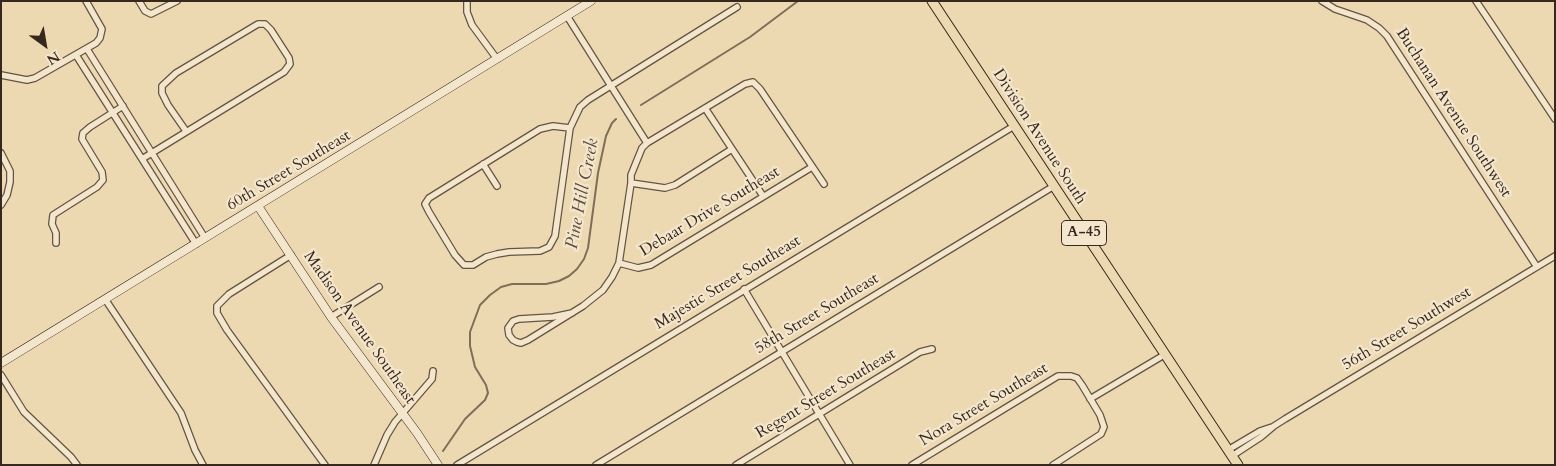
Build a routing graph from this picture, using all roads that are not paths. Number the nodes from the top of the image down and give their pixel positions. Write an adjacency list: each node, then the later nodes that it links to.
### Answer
1 (86, 1): 11 (street)
2 (139, 1): 3 (street)
3 (176, 1)
4 (467, 1): 13 (street)
5 (591, 1): 10 (main road, 60th Street Southeast)
6 (932, 1): 20 (main road, Division Avenue South / A-45)
7 (1322, 1): 43 (street, Buchanan Avenue Southwest)
8 (1476, 1): 19 (street)
9 (737, 7): 15 (street)
10 (567, 16): 13 (main road, 60th Street Southeast); 15 (street)
11 (86, 48): 12 (street); 16 (street)
12 (76, 55): 14 (street); 18 (street)
13 (497, 59): 36 (main road, 60th Street Southeast)
14 (1, 75)
15 (611, 86): 21 (street); 23 (street)
16 (123, 106): 18 (street); 26 (street)
17 (705, 108): 23 (street); 24 (street); 29 (street)
18 (113, 112): 27 (street); 38 (street)
19 (1555, 119)
20 (1014, 126): 33 (main road, Division Avenue South / A-45); 45 (street, Majestic Street Southeast)
21 (570, 128): 28 (street); 28 (street)
22 (186, 132): 22 (street); 26 (street)
23 (647, 143): 30 (street)
24 (732, 149): 30 (street); 34 (street)
25 (1, 153): 35 (street)
26 (152, 153): 27 (street); 37 (street)
27 (142, 159): 39 (street)
28 (483, 164): 32 (street)
29 (812, 167): 31 (street); 34 (street, Debaar Drive Southeast)
30 (631, 183): 42 (street)
31 (824, 184)
32 (497, 186)
33 (1054, 186): 50 (street, 58th Street Southeast); 51 (main road, Division Avenue South / A-45)
34 (763, 196): 42 (street, Debaar Drive Southeast)
35 (1, 205)
36 (258, 206): 37 (main road, 60th Street Southeast); 40 (main road, Madison Avenue Southeast)
37 (205, 238): 39 (main road, 60th Street Southeast)
38 (56, 243)
39 (196, 244): 46 (main road, 60th Street Southeast)
40 (291, 255): 48 (main road, Madison Avenue Southeast); 61 (street)
41 (1555, 256): 43 (street, 56th Street Southwest)
42 (618, 263): 47 (street)
43 (1537, 267): 58 (street, 56th Street Southwest)
44 (378, 288): 48 (street)
45 (744, 289): 50 (street); 64 (street, Majestic Street Southeast)
46 (105, 299): 52 (main road, 60th Street Southeast); 60 (street)
47 (572, 313): 47 (street)
48 (331, 318): 56 (main road, Madison Avenue Southeast)
49 (932, 349): 57 (street, Regent Street Southeast)
50 (781, 351): 57 (street); 65 (street, 58th Street Southeast)
51 (1164, 355): 55 (street); 58 (main road, Division Avenue South / A-45)
52 (1, 363)
53 (433, 371): 56 (street)
54 (1, 375): 59 (street)
55 (1090, 399): 68 (street, Nora Street Southeast); 69 (street)
56 (401, 413): 62 (street); 63 (main road, Madison Avenue Southeast)
57 (819, 414): 66 (street, Regent Street Southeast); 67 (street)
58 (1230, 453): 70 (main road, Division Avenue South / A-45)
59 (77, 465)
60 (203, 465)
61 (325, 465)
62 (374, 465)
63 (438, 465)
64 (457, 465)
65 (596, 465)
66 (736, 465)
67 (850, 465)
68 (912, 465)
69 (1053, 465)
70 (1238, 465)

